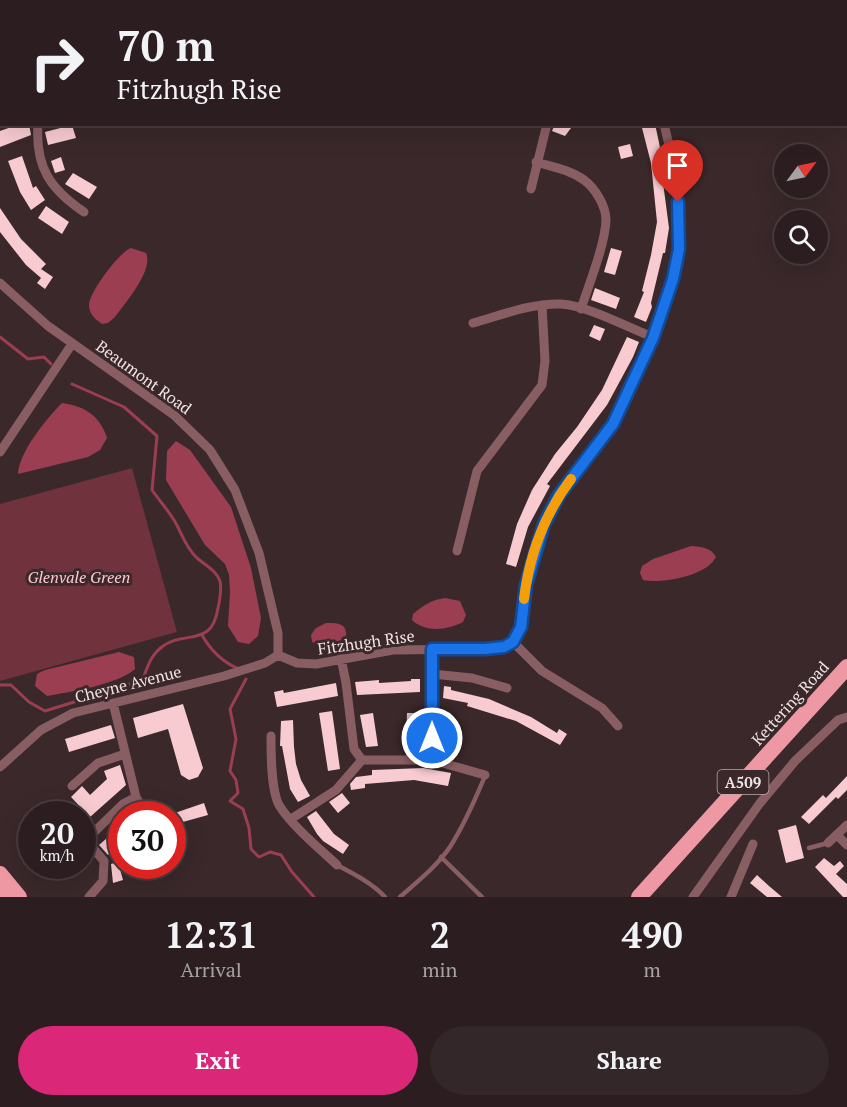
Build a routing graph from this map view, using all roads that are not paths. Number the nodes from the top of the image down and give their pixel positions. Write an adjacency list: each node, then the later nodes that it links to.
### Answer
1 (38, 126): 6 (street)
2 (546, 126): 4 (street)
3 (664, 126): 11 (street)
4 (537, 162): 5 (street); 9 (street)
5 (531, 189)
6 (84, 212)
7 (0, 283): 12 (street, Beaumont Road)
8 (542, 305): 9 (street); 10 (street); 14 (street)
9 (581, 309): 11 (street)
10 (474, 322)
11 (653, 338): 15 (street)
12 (72, 344): 13 (street); 17 (street, Beaumont Road)
13 (0, 452)
14 (457, 551)
15 (513, 642): 16 (street, Fitzhugh Rise); 24 (street)
16 (432, 649): 18 (street, Fitzhugh Rise); 20 (street)
17 (278, 656): 18 (street, Fitzhugh Rise); 22 (street, Cheyne Avenue)
18 (341, 658): 27 (street)
19 (847, 667): 49 (highway, Kettering Road / A509)
20 (432, 674): 21 (street); 28 (street)
21 (507, 688)
22 (113, 703): 26 (street); 29 (street, Cheyne Avenue)
23 (847, 717): 50 (street)
24 (618, 726)
25 (271, 736): 34 (street)
26 (125, 754): 31 (street); 32 (street)
27 (362, 760): 28 (street); 34 (street)
28 (432, 760): 30 (street)
29 (0, 767)
30 (485, 775): 41 (lane)
31 (72, 786)
32 (136, 797): 33 (street); 45 (street)
33 (138, 801)
34 (291, 819): 42 (street)
35 (847, 825): 36 (street)
36 (837, 835): 37 (street); 39 (street)
37 (828, 843): 40 (lane)
38 (753, 844): 51 (street)
39 (847, 845)
40 (809, 848)
41 (441, 857): 47 (lane); 48 (lane)
42 (337, 865): 46 (lane)
43 (0, 874): 44 (highway)
44 (19, 897)
45 (89, 897)
46 (385, 897)
47 (400, 897)
48 (482, 897)
49 (639, 897)
50 (693, 897)
51 (731, 897)

